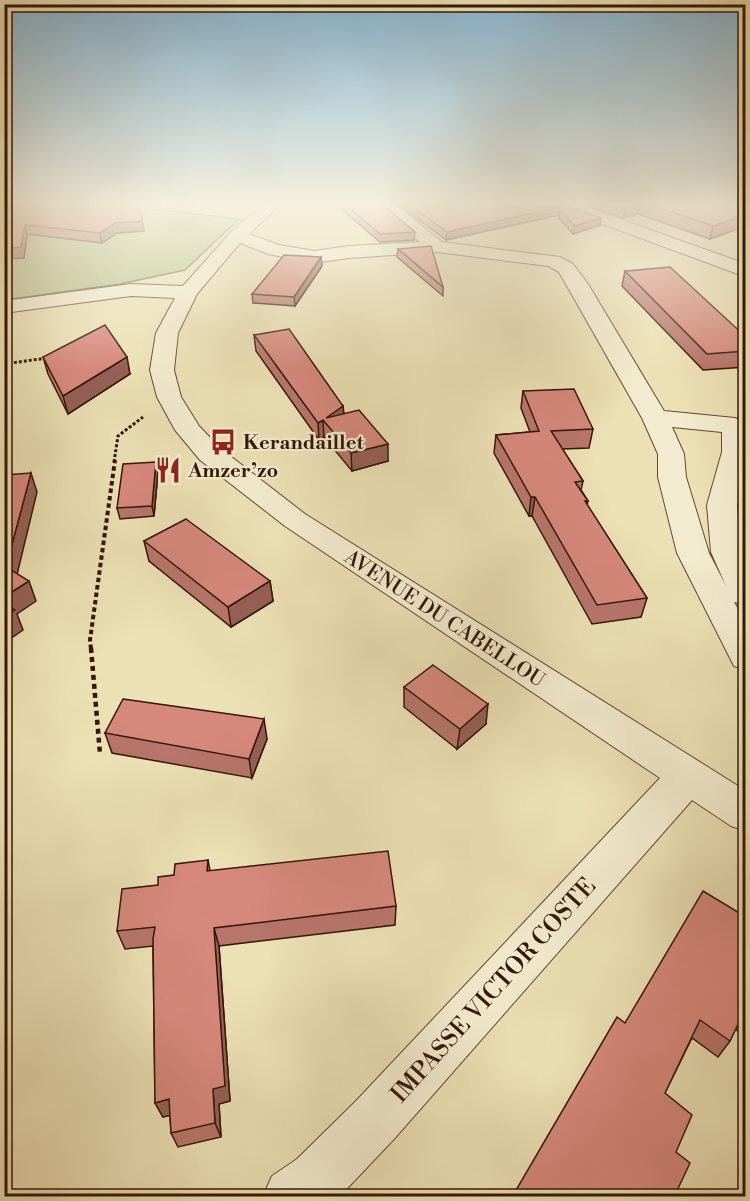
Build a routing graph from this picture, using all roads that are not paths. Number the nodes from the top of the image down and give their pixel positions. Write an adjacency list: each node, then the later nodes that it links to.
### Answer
1 (218, 258): 5 (street, AVENUE DU CABELLOU)
2 (529, 258): 7 (street)
3 (711, 258): 4 (street)
4 (746, 271)
5 (188, 292): 6 (street); 10 (street, AVENUE DU CABELLOU)
6 (4, 307)
7 (656, 418): 8 (street); 9 (street)
8 (746, 594)
9 (746, 657)
10 (688, 776): 11 (street, AVENUE DU CABELLOU); 12 (street, IMPASSE VICTOR COSTE)
11 (746, 813)
12 (292, 1197)

